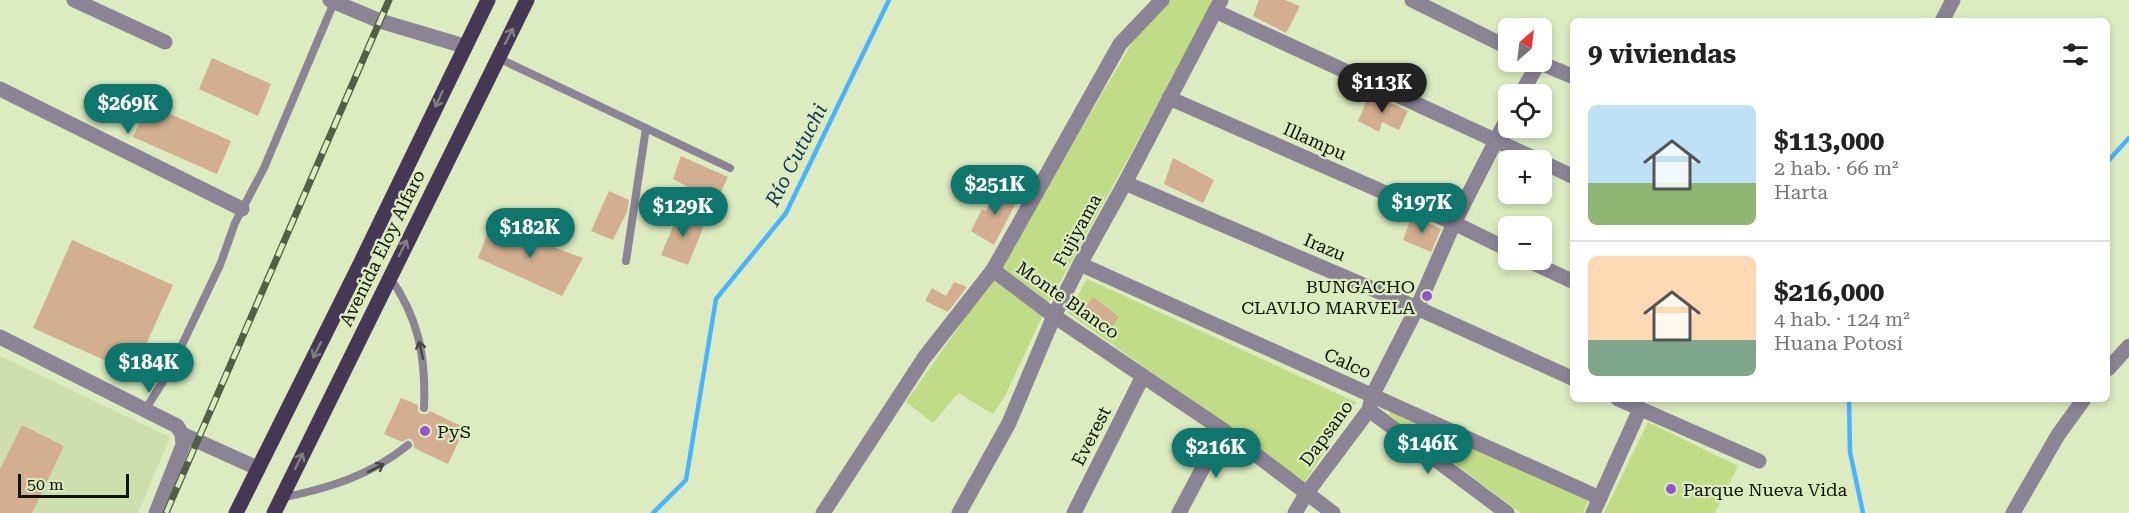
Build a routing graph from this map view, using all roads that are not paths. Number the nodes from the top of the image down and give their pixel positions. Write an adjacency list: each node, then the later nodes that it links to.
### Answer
1 (74, 0): 10 (street)
2 (488, 0): 12 (main road, Avenida Eloy Alfaro)
3 (527, 0): 13 (main road, Avenida Eloy Alfaro, one-way to 3)
4 (1162, 0): 31 (street)
5 (1412, 0): 11 (street)
6 (1953, 0): 9 (street)
7 (333, 1): 12 (street); 26 (lane)
8 (1218, 6): 17 (street, Fujiyama); 20 (street)
9 (1944, 18)
10 (165, 42)
11 (1498, 43)
12 (464, 46): 52 (main road, Avenida Eloy Alfaro, one-way to 52)
13 (498, 58): 18 (lane); 33 (main road, Avenida Eloy Alfaro, one-way to 13)
14 (1552, 68): 15 (street)
15 (1570, 75)
16 (0, 89): 26 (street)
17 (1169, 98): 25 (street, Fujiyama); 27 (street, Illampu)
18 (646, 128): 23 (lane); 29 (lane)
19 (1498, 135): 20 (street, Dapsano)
20 (1495, 140): 21 (street); 27 (street, Dapsano)
21 (1516, 150)
22 (1552, 167): 24 (street)
23 (730, 168)
24 (1570, 175)
25 (1125, 183): 30 (street, Fujiyama); 35 (street, Irazu)
26 (242, 209): 47 (lane)
27 (1454, 223): 28 (street, Illampu); 35 (street, Dapsano)
28 (1498, 245)
29 (626, 261)
30 (1080, 264): 36 (street, Fujiyama); 44 (street, Calco)
31 (993, 270): 36 (street, Monte Blanco); 59 (street, Monte Blanco)
32 (1548, 270): 34 (street)
33 (389, 276): 45 (lane, one-way to 33); 54 (main road, Avenida Eloy Alfaro, one-way to 33)
34 (1570, 280)
35 (1417, 308): 41 (street, Irazu); 44 (street, Dapsano)
36 (1054, 316): 40 (street, Monte Blanco); 60 (street, Fujiyama)
37 (0, 337): 47 (street)
38 (2129, 346): 39 (street)
39 (2110, 367)
40 (1143, 376): 48 (street, Monte Blanco); 61 (street, Everest)
41 (1570, 377)
42 (1625, 402): 46 (street)
43 (2082, 402): 67 (street)
44 (1371, 403): 53 (street, Dapsano); 55 (street, Calco); 65 (street)
45 (424, 408)
46 (1640, 409): 51 (street); 55 (street)
47 (146, 410): 49 (street)
48 (1223, 430): 53 (street, Monte Blanco); 62 (street)
49 (182, 434): 52 (street); 56 (street)
50 (408, 445): 54 (lane, one-way to 50)
51 (1759, 461)
52 (257, 468): 57 (main road, Avenida Eloy Alfaro)
53 (1306, 494): 63 (street, Dapsano); 64 (street, Monte Blanco)
54 (281, 498): 58 (main road, Avenida Eloy Alfaro)
55 (1600, 498): 66 (street)
56 (156, 513)
57 (236, 513)
58 (274, 513)
59 (823, 513)
60 (959, 513)
61 (1074, 513)
62 (1179, 513)
63 (1295, 513)
64 (1333, 513)
65 (1507, 513)
66 (1593, 513)
67 (2013, 513)

